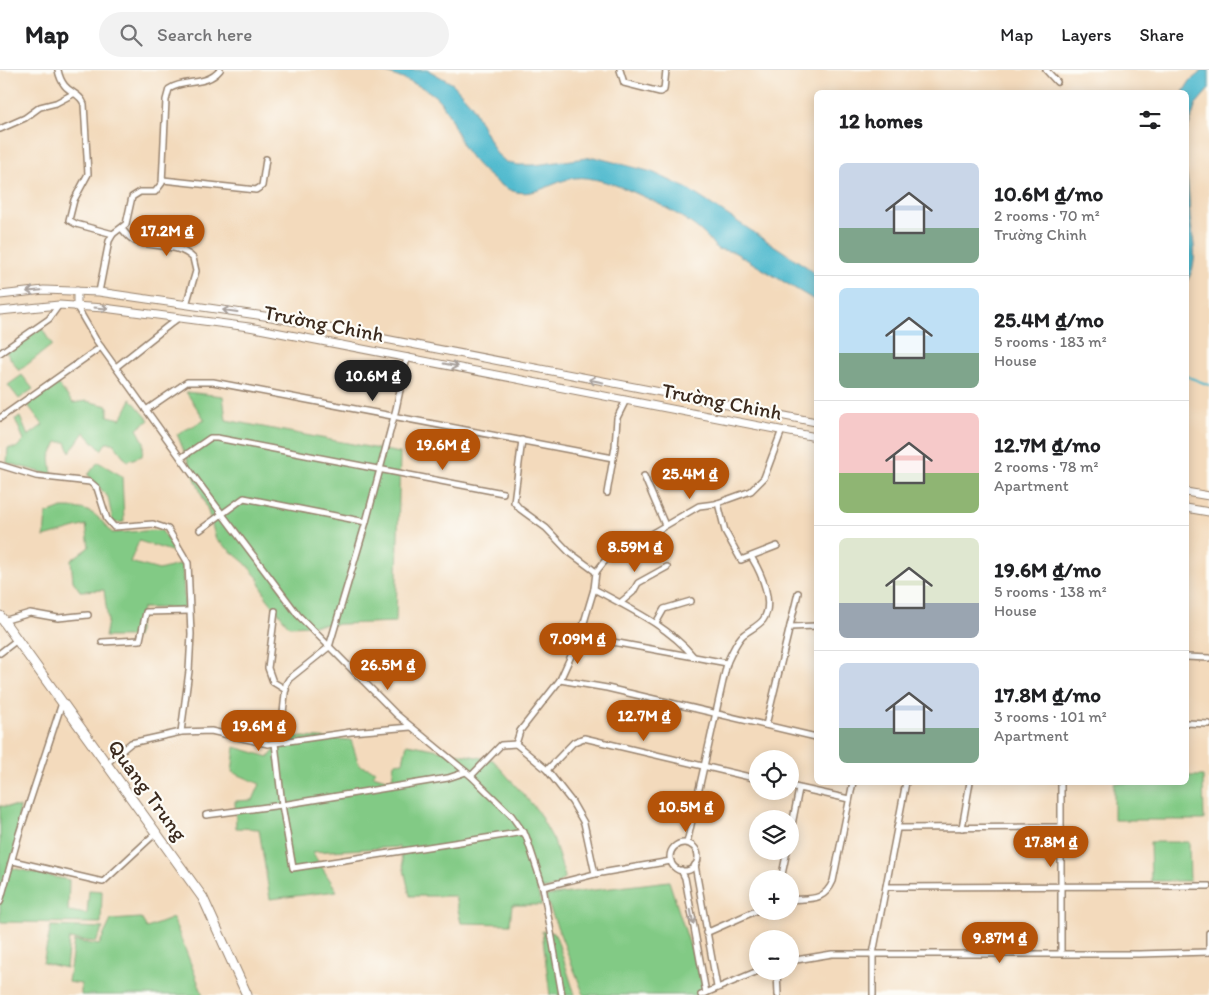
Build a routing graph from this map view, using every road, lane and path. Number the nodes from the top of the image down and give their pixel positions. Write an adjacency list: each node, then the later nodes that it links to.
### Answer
1 (58, 70): 7 (street)
2 (220, 70): 10 (street)
3 (620, 70): 4 (street)
4 (666, 70)
5 (1046, 70): 6 (street)
6 (1057, 82)
7 (73, 94): 8 (street); 12 (street)
8 (0, 128)
9 (266, 159): 10 (street)
10 (163, 180): 11 (street)
11 (122, 229): 12 (street); 17 (street)
12 (113, 234): 14 (street)
13 (77, 291): 14 (street, Trường Chinh); 15 (street, Trường Chinh, one-way to 15); 18 (street)
14 (99, 292): 17 (street, Trường Chinh)
15 (0, 295)
16 (59, 305): 18 (street, Trường Chinh); 19 (street, Trường Chinh); 23 (street)
17 (186, 305): 21 (street, Trường Chinh, one-way to 17)
18 (77, 307): 20 (street, Trường Chinh, one-way to 20); 22 (street)
19 (0, 311)
20 (178, 318): 24 (street, Trường Chinh); 25 (street)
21 (409, 344): 24 (street); 26 (street, Trường Chinh, one-way to 21)
22 (101, 347): 25 (street); 30 (street)
23 (0, 354)
24 (407, 357): 27 (street, Trường Chinh, one-way to 27); 29 (street)
25 (116, 367): 28 (street)
26 (624, 386): 27 (street); 31 (street, Trường Chinh)
27 (624, 399): 32 (street, Trường Chinh); 36 (street)
28 (146, 410): 29 (street); 35 (street)
29 (394, 417): 34 (street); 38 (street)
30 (0, 418)
31 (814, 422)
32 (782, 430): 33 (street, Trường Chinh); 44 (street)
33 (814, 436)
34 (522, 440): 36 (street); 54 (street)
35 (181, 458): 38 (street); 47 (street)
36 (613, 458): 41 (street)
37 (0, 465): 59 (street)
38 (380, 469): 40 (street); 48 (street)
39 (644, 476): 49 (street)
40 (502, 493)
41 (607, 493)
42 (1189, 493): 43 (street)
43 (1209, 496)
44 (718, 503): 49 (street); 52 (street)
45 (1189, 509): 46 (street)
46 (1209, 512)
47 (222, 513): 48 (street); 50 (street); 69 (street)
48 (366, 522): 69 (street)
49 (665, 525): 54 (street)
50 (200, 530)
51 (777, 546): 52 (street)
52 (752, 558): 74 (street)
53 (667, 567): 58 (street)
54 (596, 572): 55 (street)
55 (594, 589): 58 (street); 66 (street)
56 (798, 594): 65 (street)
57 (691, 601): 63 (street)
58 (620, 603): 63 (street)
59 (189, 611): 68 (street); 83 (street)
60 (275, 611): 76 (street)
61 (88, 615): 62 (street)
62 (2, 619): 67 (main road, Quang Trung)
63 (656, 623): 71 (street)
64 (814, 626): 65 (street)
65 (790, 627): 80 (street)
66 (580, 636): 71 (street); 75 (street)
67 (17, 640): 70 (street); 77 (main road, Quang Trung)
68 (102, 642)
69 (329, 647): 76 (street); 82 (street)
70 (0, 653)
71 (695, 657): 74 (street)
72 (1189, 657): 73 (street)
73 (1209, 658)
74 (727, 663): 78 (street)
75 (560, 680): 78 (street); 86 (street)
76 (286, 690): 85 (street)
77 (62, 702): 87 (main road, Quang Trung); 106 (street)
78 (717, 713): 80 (street); 88 (street)
79 (1189, 723): 81 (street)
80 (766, 724): 84 (street)
81 (1209, 724)
82 (411, 727): 85 (street); 90 (street)
83 (181, 732): 85 (street); 87 (street)
84 (814, 736)
85 (277, 743): 98 (street)
86 (516, 744): 89 (street); 90 (street)
87 (107, 763): 103 (main road, Quang Trung)
88 (705, 768): 89 (street); 91 (street); 105 (street)
89 (547, 770): 110 (street)
90 (468, 774): 98 (street); 104 (street)
91 (749, 777)
92 (852, 785): 97 (street)
93 (905, 785): 101 (street)
94 (969, 785): 102 (street)
95 (1061, 785): 100 (street)
96 (799, 788): 97 (street)
97 (849, 799): 115 (street)
98 (282, 805): 99 (street); 104 (street)
99 (206, 814)
100 (1061, 827): 102 (street); 114 (street)
101 (897, 828): 102 (street); 113 (street)
102 (962, 828)
103 (157, 832): 106 (street); 128 (main road, Quang Trung)
104 (524, 832): 112 (street)
105 (687, 843): 107 (street); 108 (street)
106 (12, 860): 116 (street)
107 (671, 861): 109 (street); 110 (street)
108 (695, 865): 109 (street); 118 (street)
109 (681, 870): 127 (street, one-way to 127)
110 (595, 874): 112 (street)
111 (1209, 886): 114 (street)
112 (543, 887): 129 (street)
113 (886, 887): 114 (street); 122 (street)
114 (1061, 888): 121 (street)
115 (799, 899)
116 (0, 902)
117 (749, 914): 118 (street)
118 (706, 933): 126 (street)
119 (1209, 933): 120 (street)
120 (1209, 952): 121 (street)
121 (1061, 953): 122 (street)
122 (873, 954): 123 (street); 131 (street)
123 (799, 960)
124 (749, 975): 126 (street)
125 (777, 980): 130 (street)
126 (717, 987): 127 (street)
127 (704, 994)
128 (247, 995)
129 (562, 995)
130 (778, 995)
131 (873, 995)

